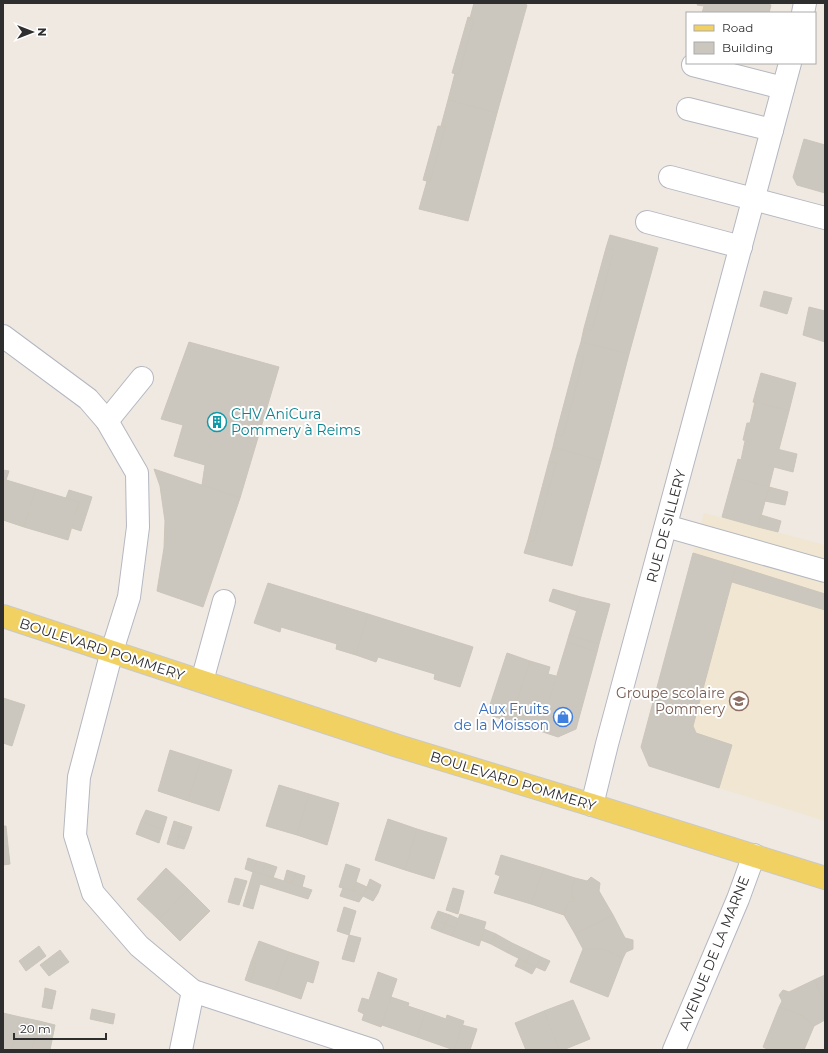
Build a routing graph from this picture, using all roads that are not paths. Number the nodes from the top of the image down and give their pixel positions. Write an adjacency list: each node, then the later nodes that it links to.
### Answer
1 (790, 64): 3 (street, RUE DE SILLERY)
2 (693, 65): 3 (street)
3 (783, 88): 5 (street, RUE DE SILLERY)
4 (688, 109): 5 (street)
5 (772, 130): 7 (street, RUE DE SILLERY)
6 (670, 177): 7 (street)
7 (754, 198): 8 (street); 10 (street, RUE DE SILLERY)
8 (825, 218)
9 (647, 222): 10 (street)
10 (741, 247): 14 (street, RUE DE SILLERY)
11 (3, 336): 13 (street)
12 (142, 378): 13 (street)
13 (108, 420): 18 (street)
14 (666, 526): 15 (street); 20 (street, RUE DE SILLERY)
15 (825, 571)
16 (224, 601): 19 (street, BOULEVARD POMMERY)
17 (3, 616): 18 (main road, BOULEVARD POMMERY)
18 (112, 651): 19 (main road, BOULEVARD POMMERY); 23 (street)
19 (202, 681): 20 (main road, BOULEVARD POMMERY)
20 (592, 805): 21 (main road, BOULEVARD POMMERY)
21 (754, 855): 22 (main road, BOULEVARD POMMERY); 26 (street, AVENUE DE LA MARNE)
22 (825, 878)
23 (193, 991): 24 (street); 25 (street)
24 (181, 1050)
25 (372, 1050)
26 (674, 1050)

